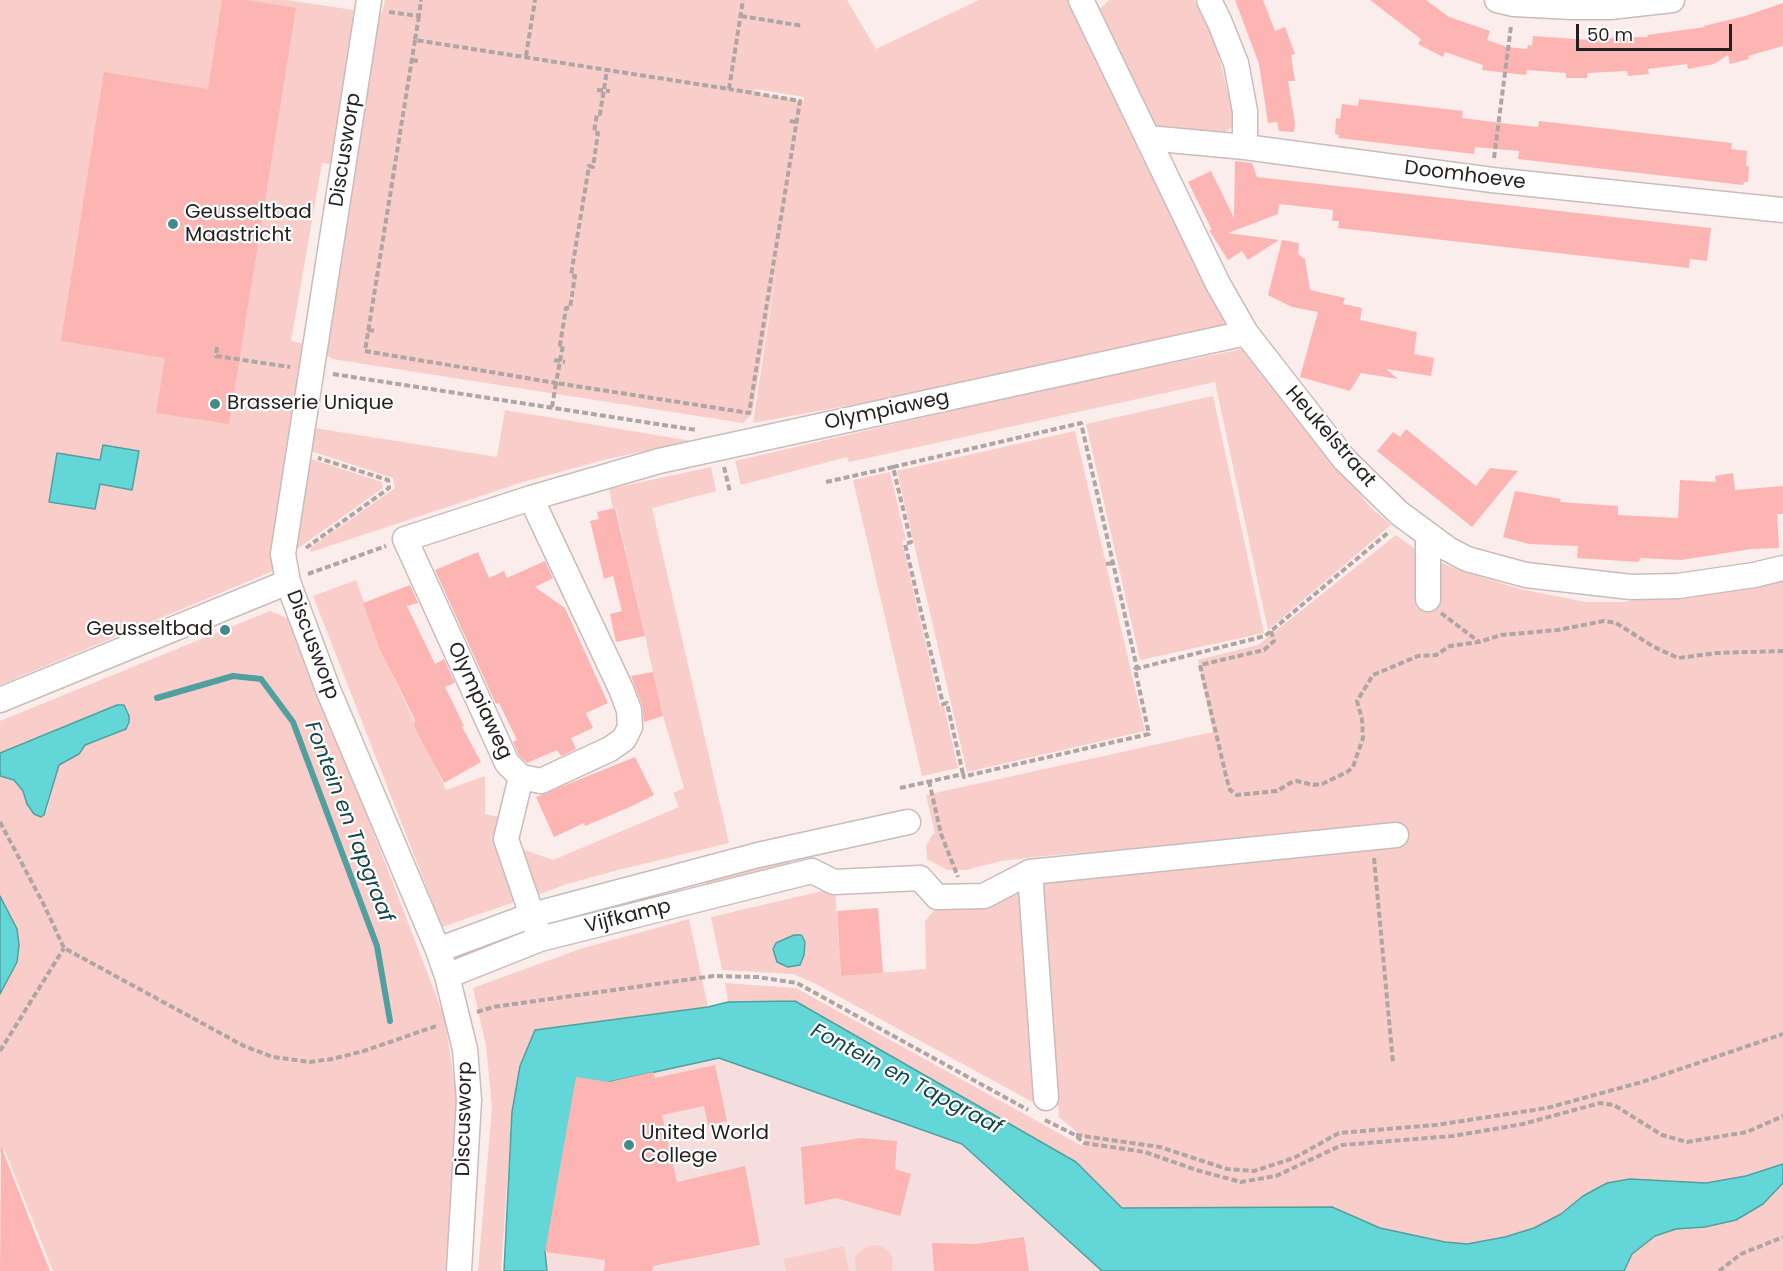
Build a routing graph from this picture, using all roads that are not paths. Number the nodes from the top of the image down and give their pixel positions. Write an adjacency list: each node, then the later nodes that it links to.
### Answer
1 (1209, 0): 7 (street)
2 (1672, 0): 3 (street)
3 (1506, 2)
4 (368, 4): 13 (street, Discusworp)
5 (1088, 4): 6 (street, Heukelstraat)
6 (1148, 138): 7 (street, Doomhoeve); 9 (street, Heukelstraat)
7 (1245, 147): 8 (street, Doomhoeve)
8 (1783, 210)
9 (1246, 333): 10 (street, Olympiaweg); 11 (street, Heukelstraat)
10 (531, 498): 16 (street, Olympiaweg); 16 (street, Olympiaweg)
11 (1428, 536): 12 (street, Heukelstraat); 14 (street)
12 (1783, 568)
13 (300, 574): 15 (street); 26 (street, Discusworp)
14 (1428, 599)
15 (0, 700)
16 (521, 777): 24 (street)
17 (908, 822): 19 (street, Vijfkamp)
18 (1396, 835): 22 (street)
19 (806, 844): 20 (street); 21 (street, Vijfkamp)
20 (812, 871): 22 (street); 23 (street, Vijfkamp)
21 (691, 872): 23 (street); 24 (street, Vijfkamp)
22 (1030, 872): 28 (street)
23 (698, 898): 25 (street, Vijfkamp)
24 (532, 915): 25 (street); 26 (street, Vijfkamp)
25 (540, 939): 27 (street, Vijfkamp)
26 (438, 950): 27 (street, Discusworp)
27 (447, 976): 29 (street, Discusworp)
28 (1046, 1098)
29 (459, 1271)

